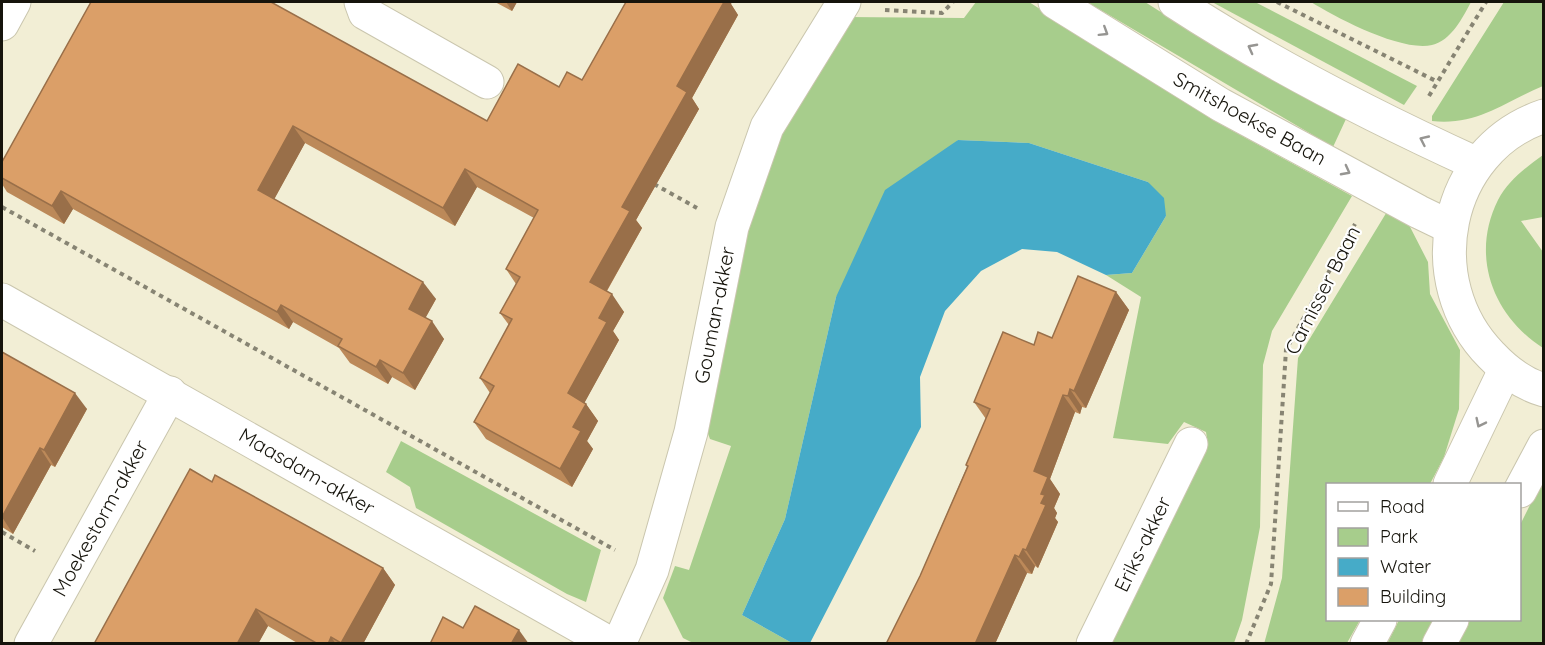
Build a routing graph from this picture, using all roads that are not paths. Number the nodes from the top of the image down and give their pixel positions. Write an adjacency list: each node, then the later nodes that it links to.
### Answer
1 (14, 2): 6 (street)
2 (361, 2): 7 (street)
3 (844, 2): 23 (street, Gouman-akker)
4 (1055, 2): 10 (street, Smitshoekse Baan, one-way to 10)
5 (1175, 2): 9 (street, one-way to 5)
6 (2, 24)
7 (487, 82)
8 (1544, 116): 9 (street)
9 (1477, 164): 10 (street)
10 (1450, 226): 12 (street)
11 (2, 300): 14 (street, Maasdam-akker)
12 (1505, 370): 13 (street); 17 (street, one-way to 17)
13 (1544, 390)
14 (170, 393): 21 (street, Moekestorm-akker); 22 (street, Maasdam-akker)
15 (1191, 444): 24 (street, Eriks-akker)
16 (1544, 446): 18 (street)
17 (1450, 483)
18 (1521, 489)
19 (1379, 621): 25 (street)
20 (1451, 621): 26 (street)
21 (31, 644)
22 (611, 644)
23 (619, 644)
24 (1093, 644)
25 (1367, 644)
26 (1439, 644)

